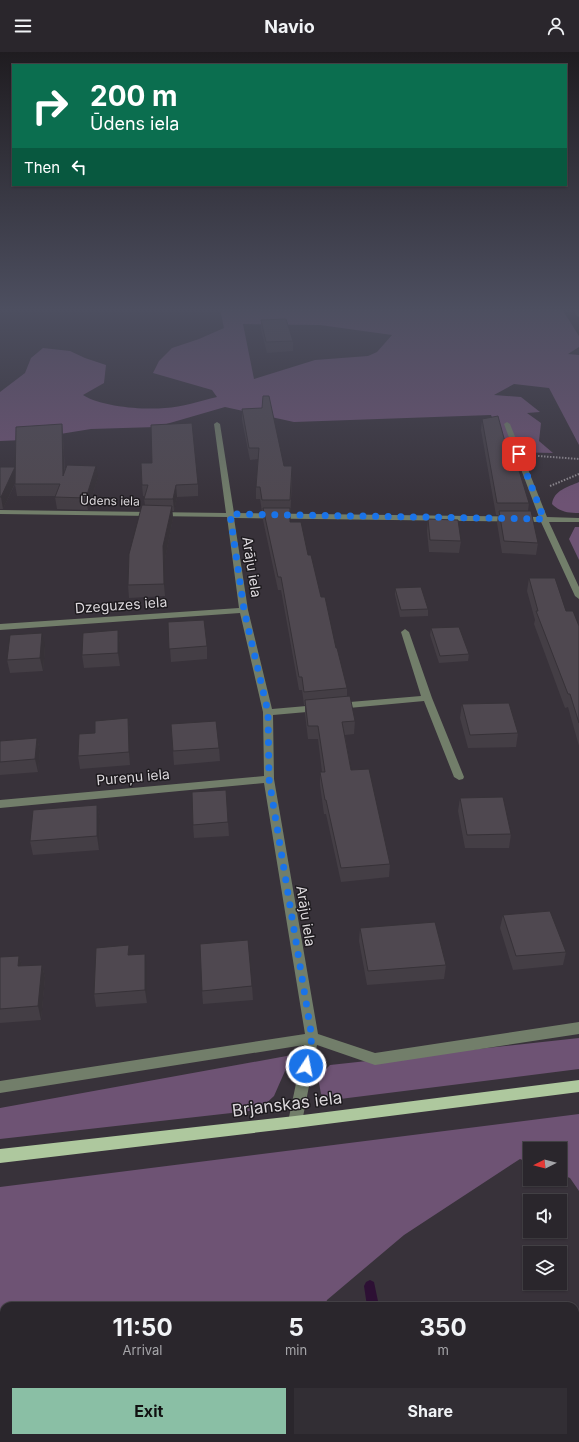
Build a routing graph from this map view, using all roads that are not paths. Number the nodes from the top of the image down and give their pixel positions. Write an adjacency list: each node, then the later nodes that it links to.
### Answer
1 (217, 424): 4 (street, Arāju iela)
2 (507, 424): 5 (street)
3 (0, 512): 4 (street, Ūdens iela)
4 (230, 514): 5 (street, Ūdens iela); 8 (street, Arāju iela)
5 (544, 519): 6 (street, Ūdens iela); 7 (street)
6 (579, 520)
7 (579, 596)
8 (244, 610): 9 (street, Dzeguzes iela); 12 (street, Arāju iela)
9 (0, 627)
10 (406, 632): 11 (street)
11 (427, 698): 12 (street); 13 (street)
12 (268, 712): 14 (street, Arāju iela)
13 (459, 778)
14 (269, 779): 15 (street, Pureņu iela); 17 (street, Arāju iela)
15 (0, 804)
16 (579, 1028): 17 (street)
17 (312, 1038): 19 (street); 20 (street, Arāju iela)
18 (579, 1086): 20 (main road, Brjanskas iela)
19 (0, 1087)
20 (295, 1122): 21 (main road, Brjanskas iela)
21 (0, 1156)

